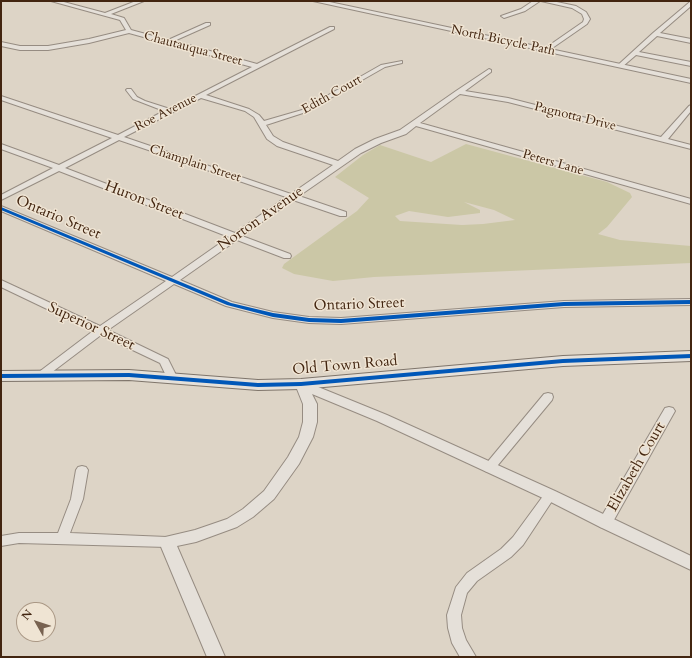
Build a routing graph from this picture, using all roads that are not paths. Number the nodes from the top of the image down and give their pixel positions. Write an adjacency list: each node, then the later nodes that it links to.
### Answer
1 (54, 1): 7 (street)
2 (141, 1): 7 (street)
3 (316, 1): 16 (street, North Bicycle Path)
4 (537, 1): 8 (street)
5 (544, 1): 16 (street)
6 (691, 3): 12 (street)
7 (107, 14): 11 (street)
8 (504, 16)
9 (208, 24): 14 (street)
10 (332, 28): 20 (street, Roe Avenue)
11 (129, 31): 14 (street, Chautauqua Street); 15 (street)
12 (655, 34): 13 (street); 17 (street)
13 (691, 41)
14 (168, 42): 20 (street, Chautauqua Street)
15 (1, 44)
16 (546, 50): 21 (street, North Bicycle Path)
17 (635, 53): 19 (street); 21 (street)
18 (400, 62): 32 (street, Edith Court)
19 (691, 64)
20 (257, 66): 26 (street, Roe Avenue)
21 (620, 66): 23 (street, North Bicycle Path)
22 (489, 71): 25 (street, Norton Avenue)
23 (691, 81)
24 (129, 90): 30 (street)
25 (458, 92): 31 (street, Pagnotta Drive); 33 (street, Norton Avenue)
26 (201, 96): 30 (street, Roe Avenue); 32 (street)
27 (1, 98): 34 (street, Champlain Street)
28 (565, 106): 31 (street)
29 (690, 108): 35 (street)
30 (170, 111): 34 (street, Roe Avenue)
31 (558, 113): 35 (street, Pagnotta Drive)
32 (263, 124): 38 (street)
33 (415, 124): 38 (street, Norton Avenue); 42 (street, Peters Lane)
34 (117, 138): 39 (street, Roe Avenue); 40 (street, Champlain Street)
35 (663, 140): 37 (street, Pagnotta Drive)
36 (1, 146): 39 (street, Huron Street)
37 (691, 146)
38 (339, 164): 40 (street, Norton Avenue)
39 (59, 168): 41 (street, Roe Avenue); 45 (street, Huron Street)
40 (293, 197): 44 (street, Champlain Street); 45 (street, Norton Avenue)
41 (1, 198)
42 (691, 202)
43 (1, 208): 47 (street, Ontario Street)
44 (343, 214)
45 (236, 237): 46 (street, Huron Street); 47 (street, Norton Avenue)
46 (287, 256)
47 (173, 281): 49 (street, Ontario Street); 50 (street, Norton Avenue)
48 (1, 283): 50 (street, Superior Street)
49 (691, 302)
50 (100, 331): 53 (street, Norton Avenue); 54 (street, Superior Street)
51 (691, 356): 55 (main road, Old Town Road)
52 (1, 376): 53 (main road, Old Town Road)
53 (39, 377): 54 (main road, Old Town Road)
54 (173, 379): 55 (main road, Old Town Road)
55 (301, 384): 58 (street); 64 (street)
56 (548, 397): 58 (street)
57 (669, 411): 61 (street, Elizabeth Court)
58 (489, 468): 60 (street)
59 (82, 470): 62 (street)
60 (550, 495): 61 (street); 67 (street)
61 (605, 523): 65 (street)
62 (62, 538): 63 (street); 64 (street)
63 (1, 541)
64 (167, 542): 66 (street)
65 (691, 563)
66 (216, 657)
67 (469, 657)

